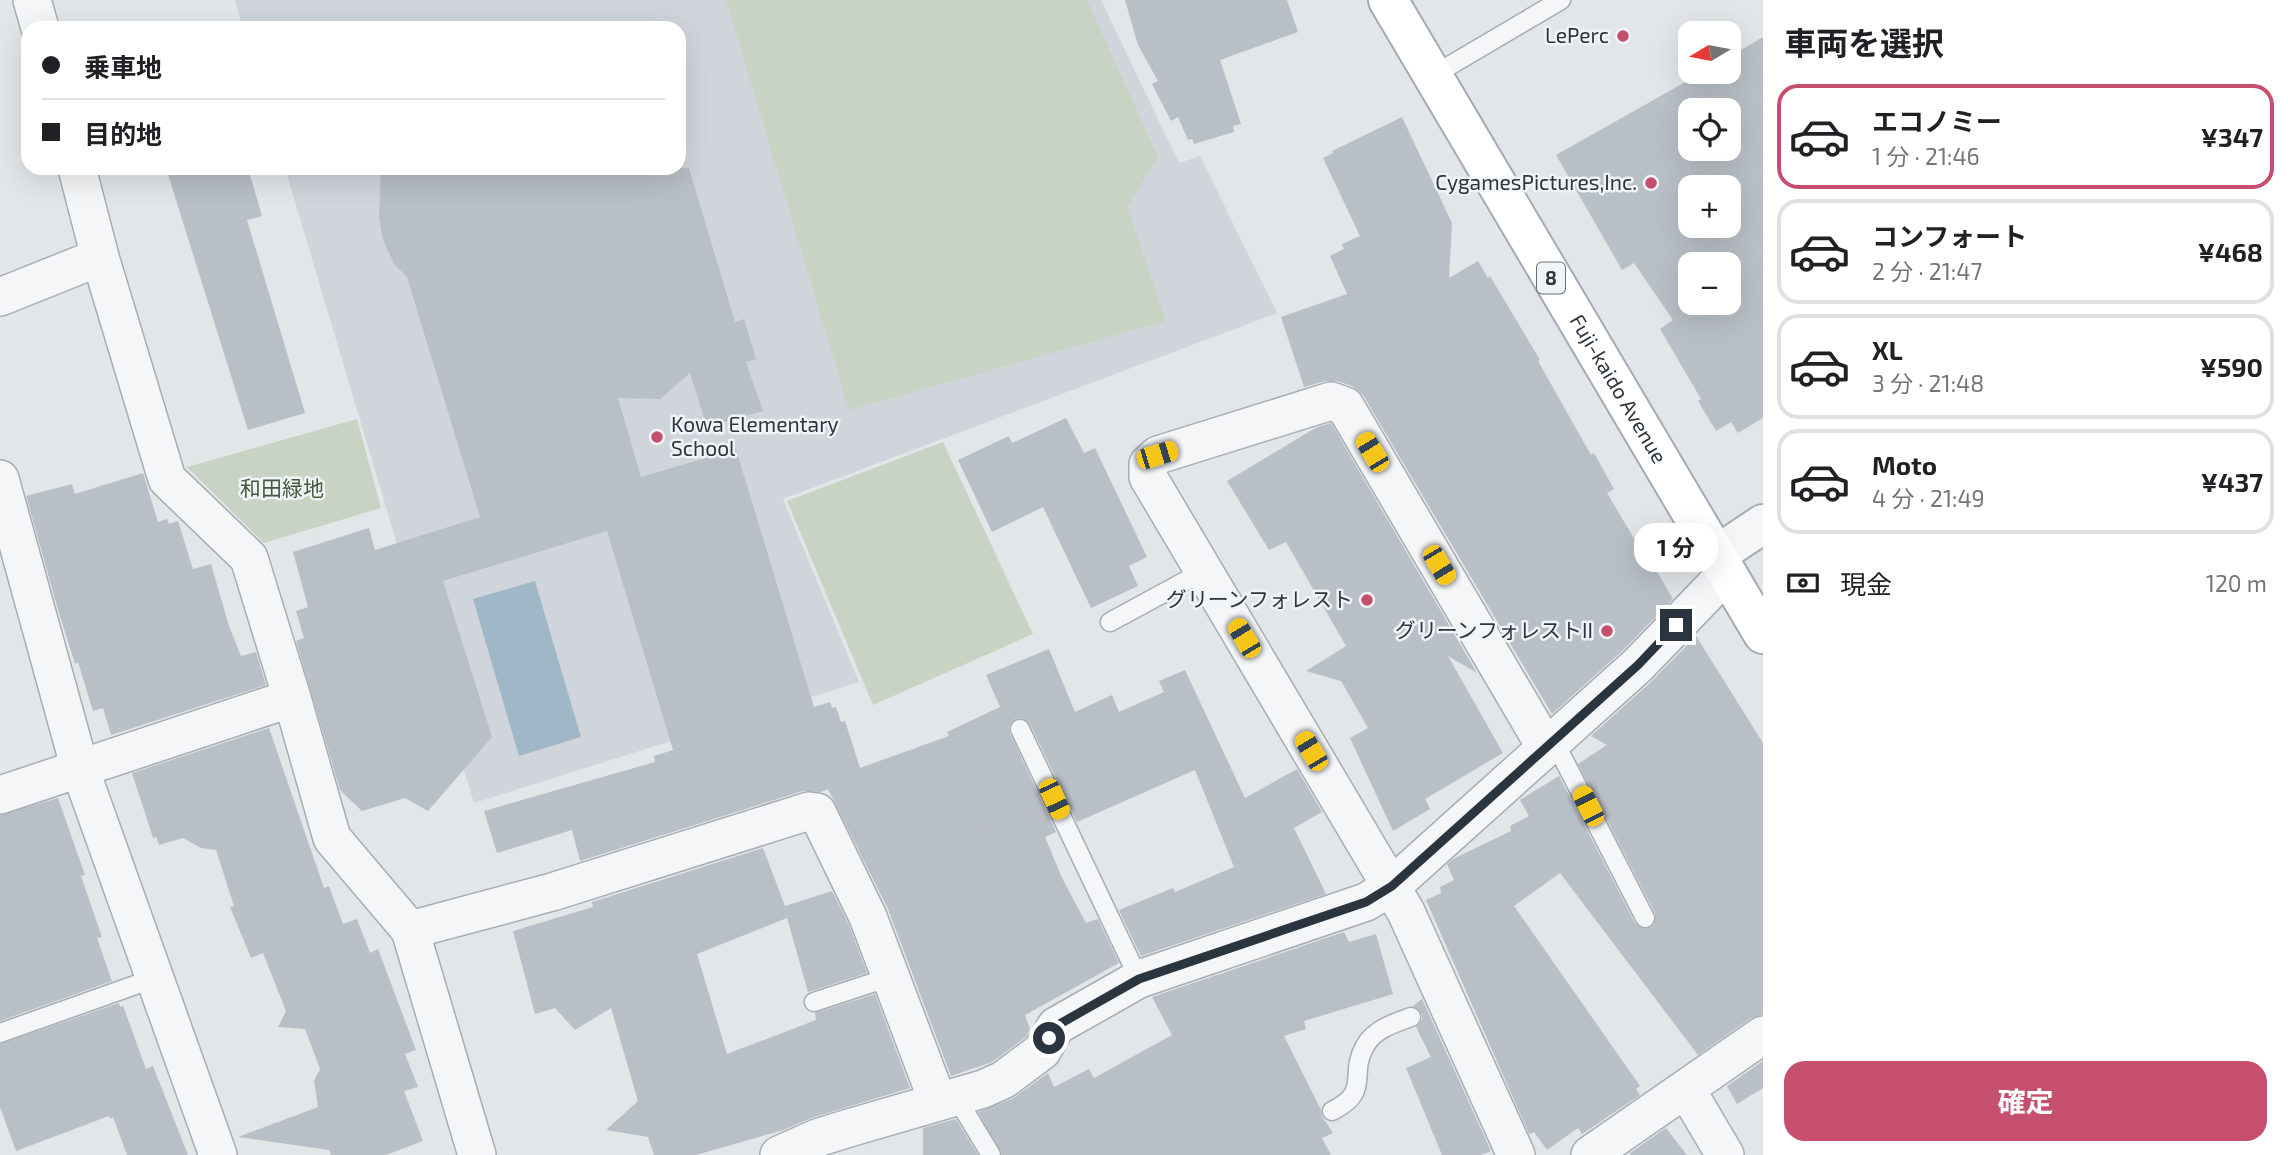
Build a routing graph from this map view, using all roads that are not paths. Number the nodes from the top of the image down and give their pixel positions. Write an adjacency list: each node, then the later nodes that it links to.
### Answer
1 (32, 0): 4 (street)
2 (1388, 0): 5 (main road, Fuji-kaido Avenue / 8)
3 (1561, 0): 5 (lane)
4 (38, 21)
5 (1432, 76): 12 (main road, Fuji-kaido Avenue / 8)
6 (79, 175): 7 (street)
7 (100, 257): 8 (street); 16 (street)
8 (0, 297)
9 (0, 479): 11 (street)
10 (1763, 524): 12 (street)
11 (10, 556): 19 (street)
12 (1721, 565): 15 (main road, Fuji-kaido Avenue / 8); 18 (street)
13 (1204, 571): 14 (lane); 18 (street); 21 (street)
14 (1110, 622)
15 (1763, 634)
16 (292, 698): 19 (street); 23 (street)
17 (1020, 729): 26 (lane)
18 (1549, 743): 21 (street); 22 (lane)
19 (80, 769): 20 (street); 25 (street)
20 (0, 795)
21 (1392, 886): 26 (street); 28 (street)
22 (1645, 918)
23 (410, 930): 24 (street); 36 (street)
24 (890, 977): 27 (lane); 32 (street)
25 (155, 978): 29 (lane); 35 (street)
26 (1139, 979): 32 (street)
27 (814, 1002)
28 (1428, 1010): 33 (lane); 39 (street)
29 (0, 1033)
30 (1763, 1035): 31 (street)
31 (1686, 1088): 40 (street); 41 (street)
32 (947, 1100): 34 (street); 38 (lane)
33 (1332, 1111)
34 (829, 1146): 37 (street)
35 (218, 1155)
36 (477, 1155)
37 (779, 1155)
38 (990, 1155)
39 (1516, 1155)
40 (1590, 1155)
41 (1725, 1155)

